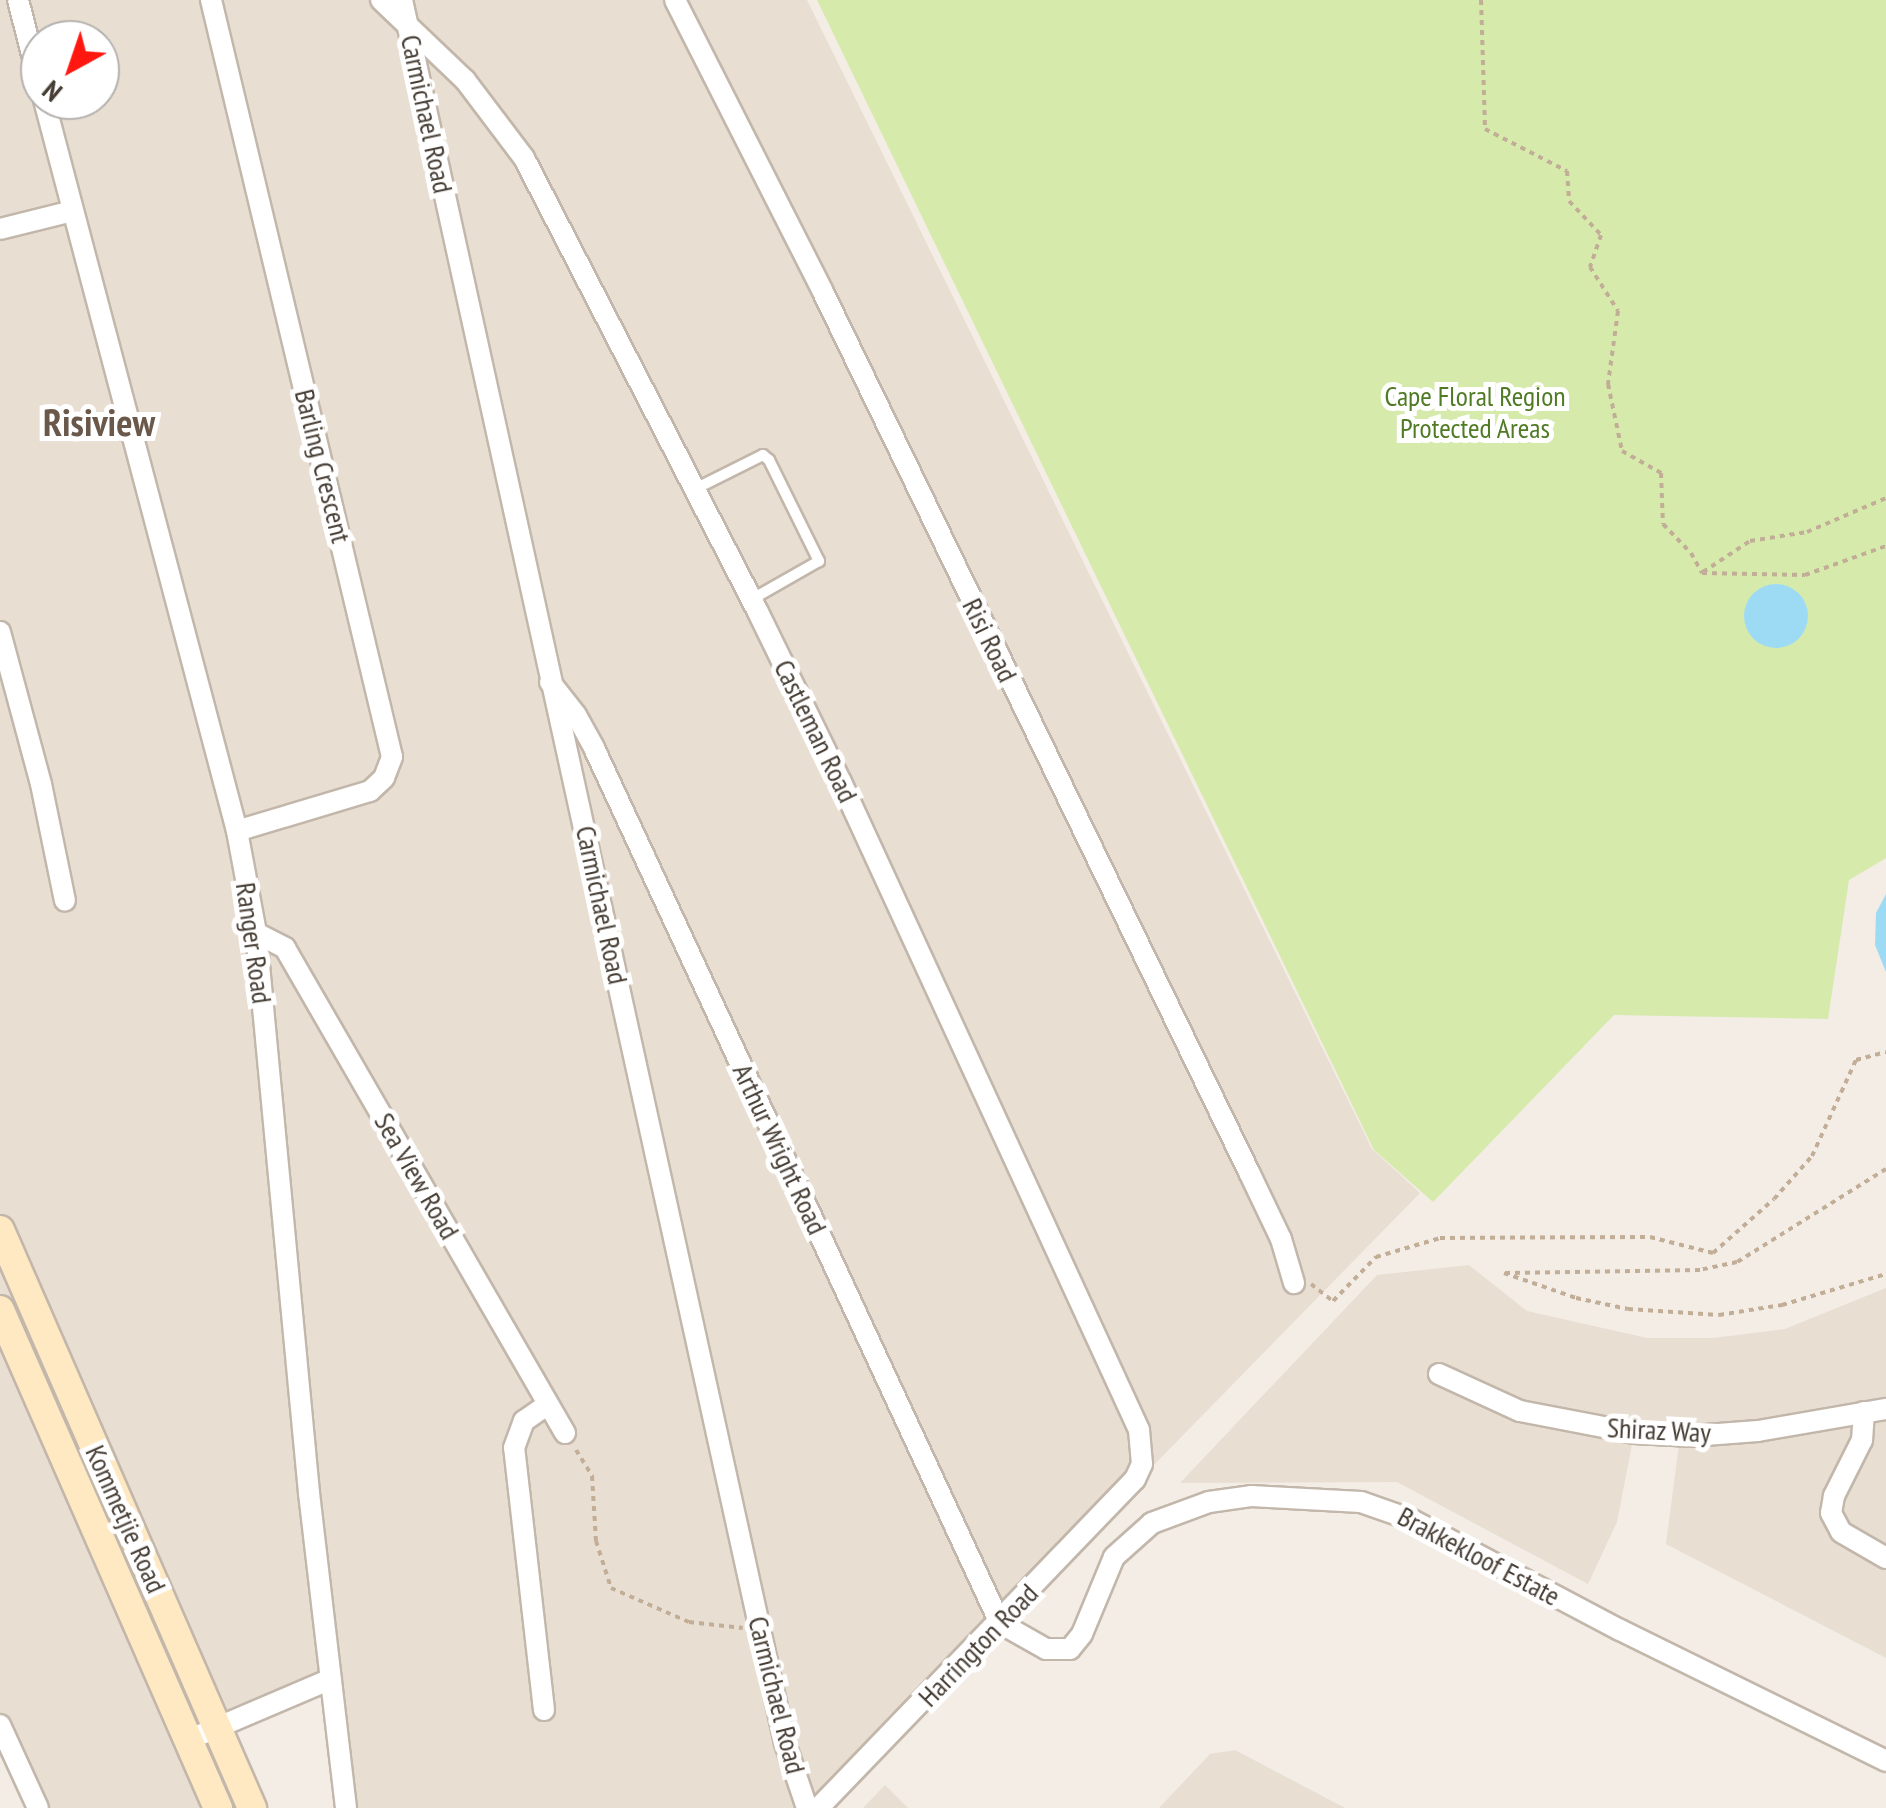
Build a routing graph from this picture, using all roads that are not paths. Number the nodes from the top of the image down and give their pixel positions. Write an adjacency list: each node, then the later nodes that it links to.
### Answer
1 (211, 0): 13 (street, Barling Crescent)
2 (381, 0): 5 (street, Castleman Road)
3 (402, 0): 5 (street, Carmichael Road)
4 (676, 0): 17 (street, Risi Road)
5 (407, 24): 9 (street, Castleman Road); 12 (street, Carmichael Road)
6 (49, 120): 7 (street, Ranger Road)
7 (72, 211): 8 (street); 13 (street, Ranger Road)
8 (0, 229)
9 (696, 489): 10 (street, Castleman Road); 10 (lane)
10 (752, 599): 24 (street, Castleman Road)
11 (0, 632): 14 (street)
12 (550, 682): 26 (street, Arthur Wright Road); 37 (street, Carmichael Road)
13 (237, 831): 15 (street, Ranger Road)
14 (65, 901)
15 (256, 934): 20 (street, Sea View Road); 27 (street, Ranger Road)
16 (0, 1230): 30 (main road, Kommetjie Road)
17 (1292, 1274)
18 (0, 1310): 31 (main road, Kommetjie Road)
19 (1439, 1374): 22 (street, Shiraz Way)
20 (548, 1404): 23 (street, Sea View Road); 28 (street)
21 (1886, 1409): 22 (street, Shiraz Way)
22 (1864, 1412): 25 (street)
23 (565, 1433)
24 (1136, 1479): 26 (street, Harrington Road)
25 (1886, 1558)
26 (1000, 1623): 32 (street, Brakkekloof Estate); 38 (street, Harrington Road)
27 (331, 1679): 30 (street); 36 (street, Ranger Road)
28 (544, 1710)
29 (0, 1725): 33 (street)
30 (216, 1726): 31 (street); 35 (main road, Kommetjie Road)
31 (188, 1740): 34 (main road, Kommetjie Road)
32 (1886, 1760)
33 (38, 1808)
34 (218, 1808)
35 (252, 1808)
36 (346, 1808)
37 (806, 1808)
38 (818, 1808)

